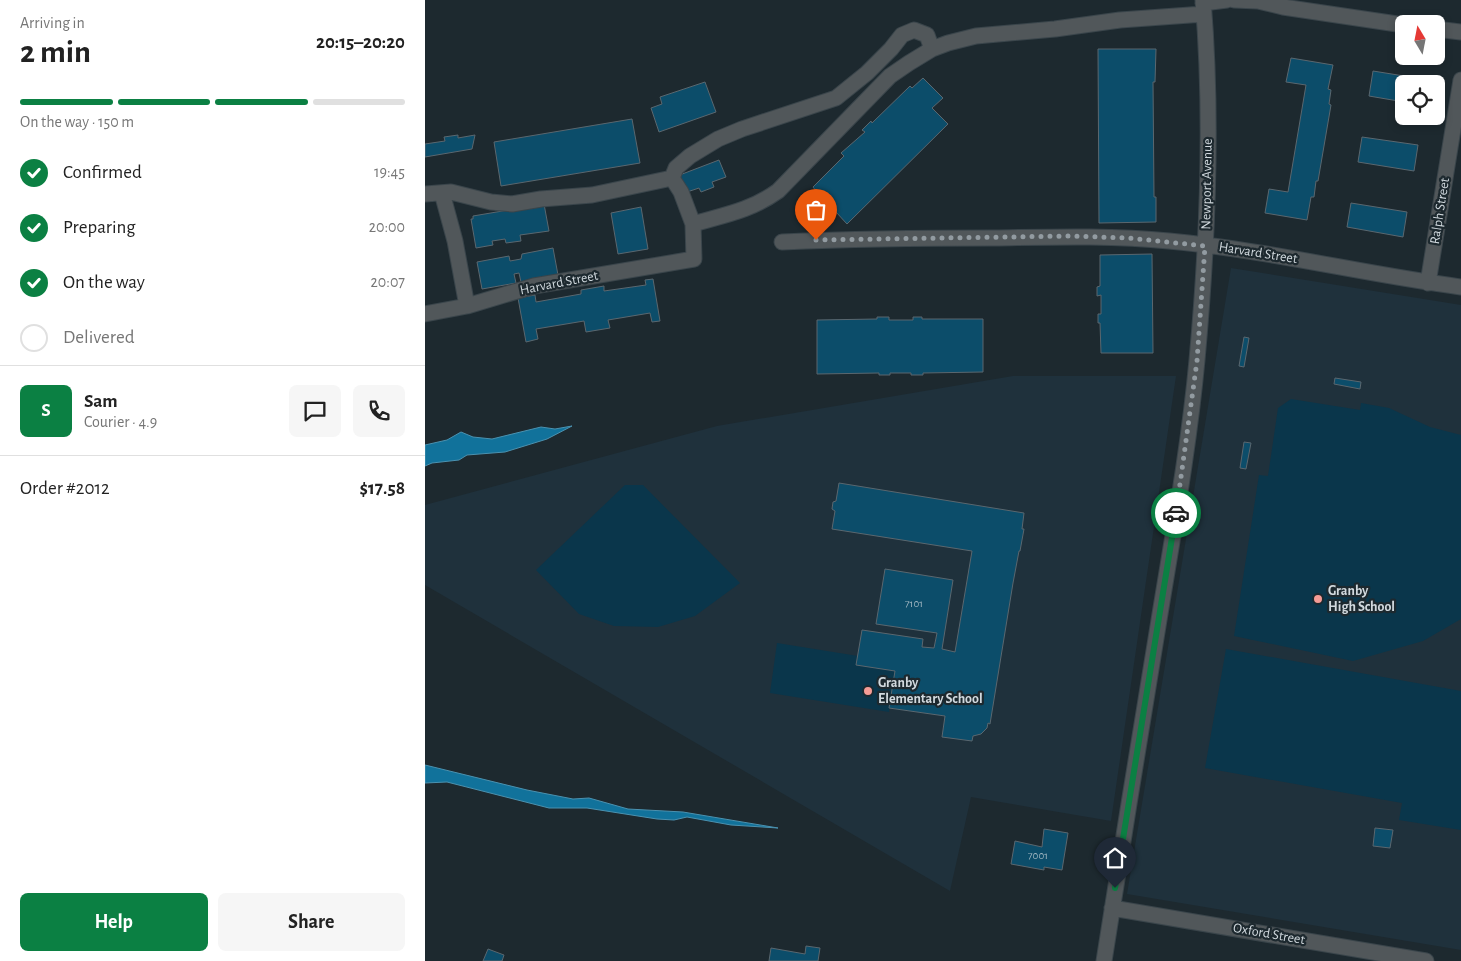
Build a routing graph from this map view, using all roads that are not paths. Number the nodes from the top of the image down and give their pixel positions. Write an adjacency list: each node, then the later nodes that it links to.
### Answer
1 (1227, 0): 3 (street)
2 (1234, 0): 4 (street)
3 (1203, 6): 7 (street); 14 (street, Newport Avenue)
4 (1395, 24)
5 (1445, 30): 6 (street)
6 (1461, 32)
7 (932, 50): 9 (street); 12 (street)
8 (1461, 80): 15 (street, Ralph Street)
9 (672, 178): 10 (street); 12 (street)
10 (442, 192): 11 (street); 17 (street)
11 (425, 194)
12 (693, 224): 17 (street, Harvard Street)
13 (782, 242): 14 (street, Harvard Street)
14 (1205, 246): 15 (street, Harvard Street); 19 (street, Newport Avenue)
15 (1428, 282): 16 (street, Harvard Street)
16 (1461, 287)
17 (467, 306): 18 (street, Harvard Street)
18 (425, 314)
19 (1112, 908): 20 (street, Newport Avenue); 21 (street, Oxford Street)
20 (1103, 961)
21 (1426, 961)

